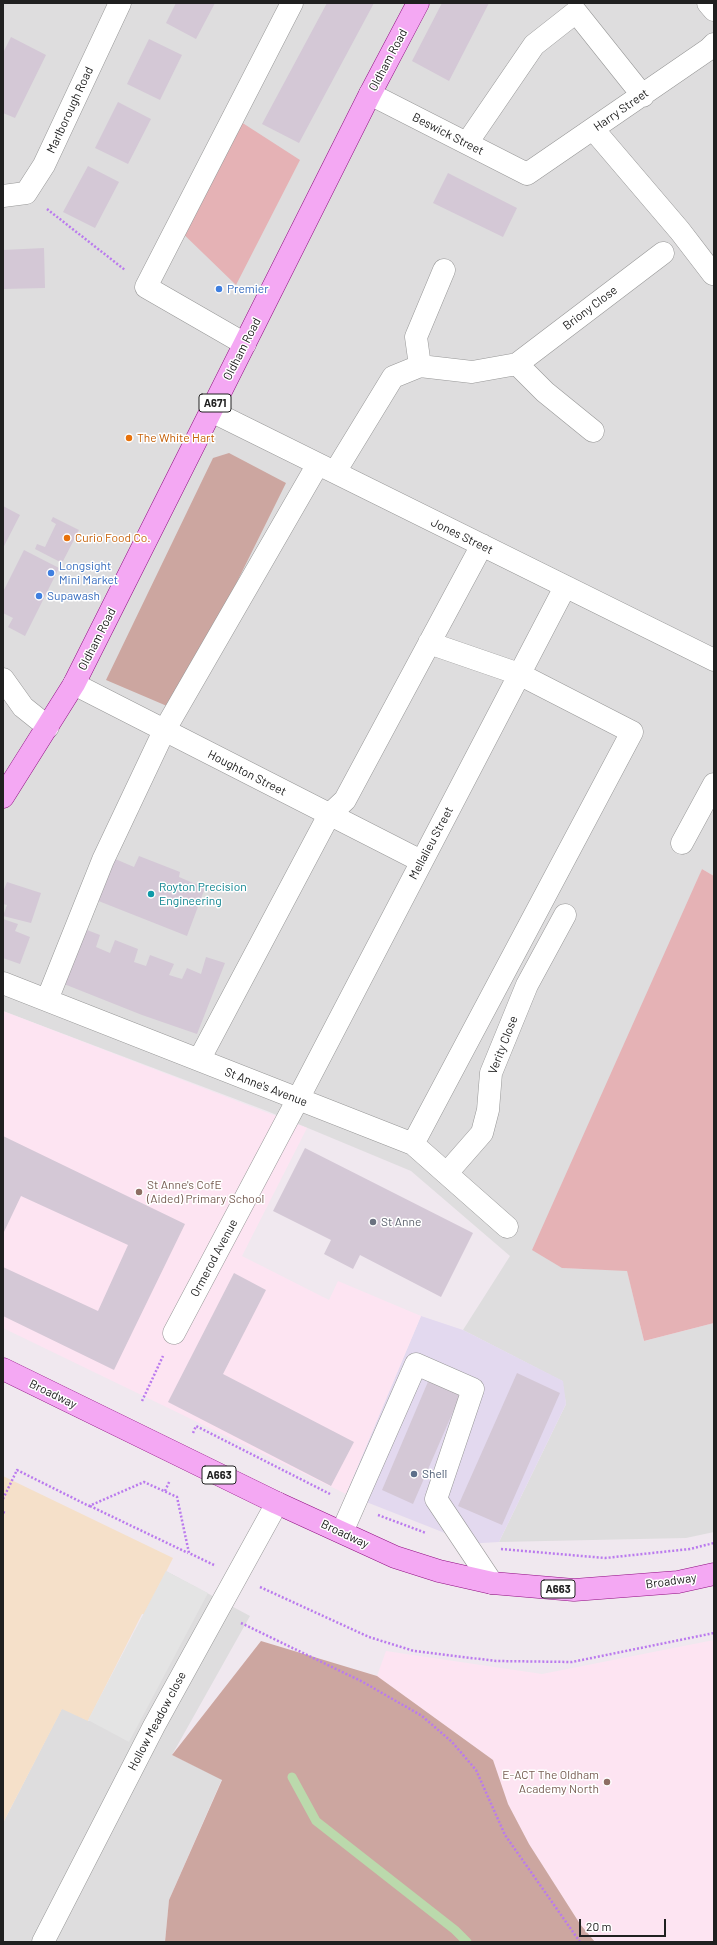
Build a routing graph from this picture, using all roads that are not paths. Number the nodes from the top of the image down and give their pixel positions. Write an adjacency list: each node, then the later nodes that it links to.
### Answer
1 (120, 3): 12 (street, Marlborough Road)
2 (292, 3): 16 (street)
3 (418, 3): 7 (main road, Oldham Road / A671)
4 (708, 3): 5 (street)
5 (714, 10)
6 (714, 44): 8 (street, Harry Street)
7 (370, 94): 10 (street, Beswick Street); 16 (main road, Oldham Road / A671)
8 (642, 96): 9 (street, Harry Street); 10 (street)
9 (593, 129): 11 (street, Harry Street); 15 (street)
10 (467, 143): 11 (street, Beswick Street)
11 (527, 174)
12 (3, 196)
13 (663, 252): 17 (street, Briony Close)
14 (444, 270): 18 (street)
15 (713, 274)
16 (245, 344): 19 (main road, Oldham Road / A671)
17 (517, 364): 18 (street, Briony Close); 20 (street)
18 (420, 366): 21 (street, Briony Close)
19 (211, 411): 21 (street, Jones Street); 28 (main road, Oldham Road / A671)
20 (593, 431)
21 (326, 468): 22 (street, Jones Street); 30 (street, Briony Close)
22 (482, 545): 23 (street, Jones Street); 24 (street)
23 (565, 587): 25 (street, Jones Street); 26 (street, Mellalieu Street)
24 (429, 643): 26 (street); 33 (street)
25 (714, 660)
26 (519, 674): 35 (street, Mellalieu Street); 41 (street)
27 (3, 679): 29 (street)
28 (74, 684): 29 (main road, Oldham Road / A671); 30 (street, Houghton Street)
29 (48, 727): 32 (main road, Oldham Road / A671)
30 (164, 731): 33 (street, Houghton Street); 38 (street, Briony Close)
31 (714, 784): 34 (street)
32 (3, 797)
33 (329, 815): 35 (street, Houghton Street); 39 (street)
34 (682, 843)
35 (421, 861): 40 (street, Mellalieu Street)
36 (565, 915): 42 (street, Verity Close)
37 (3, 983): 38 (street, St Anne's Avenue)
38 (47, 1000): 39 (street, St Anne's Avenue)
39 (199, 1060): 40 (street, St Anne's Avenue)
40 (298, 1099): 41 (street, St Anne's Avenue); 44 (street, Ormerod Avenue)
41 (413, 1144): 42 (street, St Anne's Avenue)
42 (447, 1174): 43 (street, St Anne's Avenue)
43 (507, 1227)
44 (174, 1332)
45 (3, 1369): 46 (main road, Broadway / A663)
46 (277, 1503): 47 (main road, Broadway / A663); 50 (street, Hollow Meadow close)
47 (342, 1532): 49 (main road, Broadway / A663); 49 (street)
48 (714, 1574): 49 (main road, Broadway / A663)
49 (492, 1583)
50 (42, 1942)

